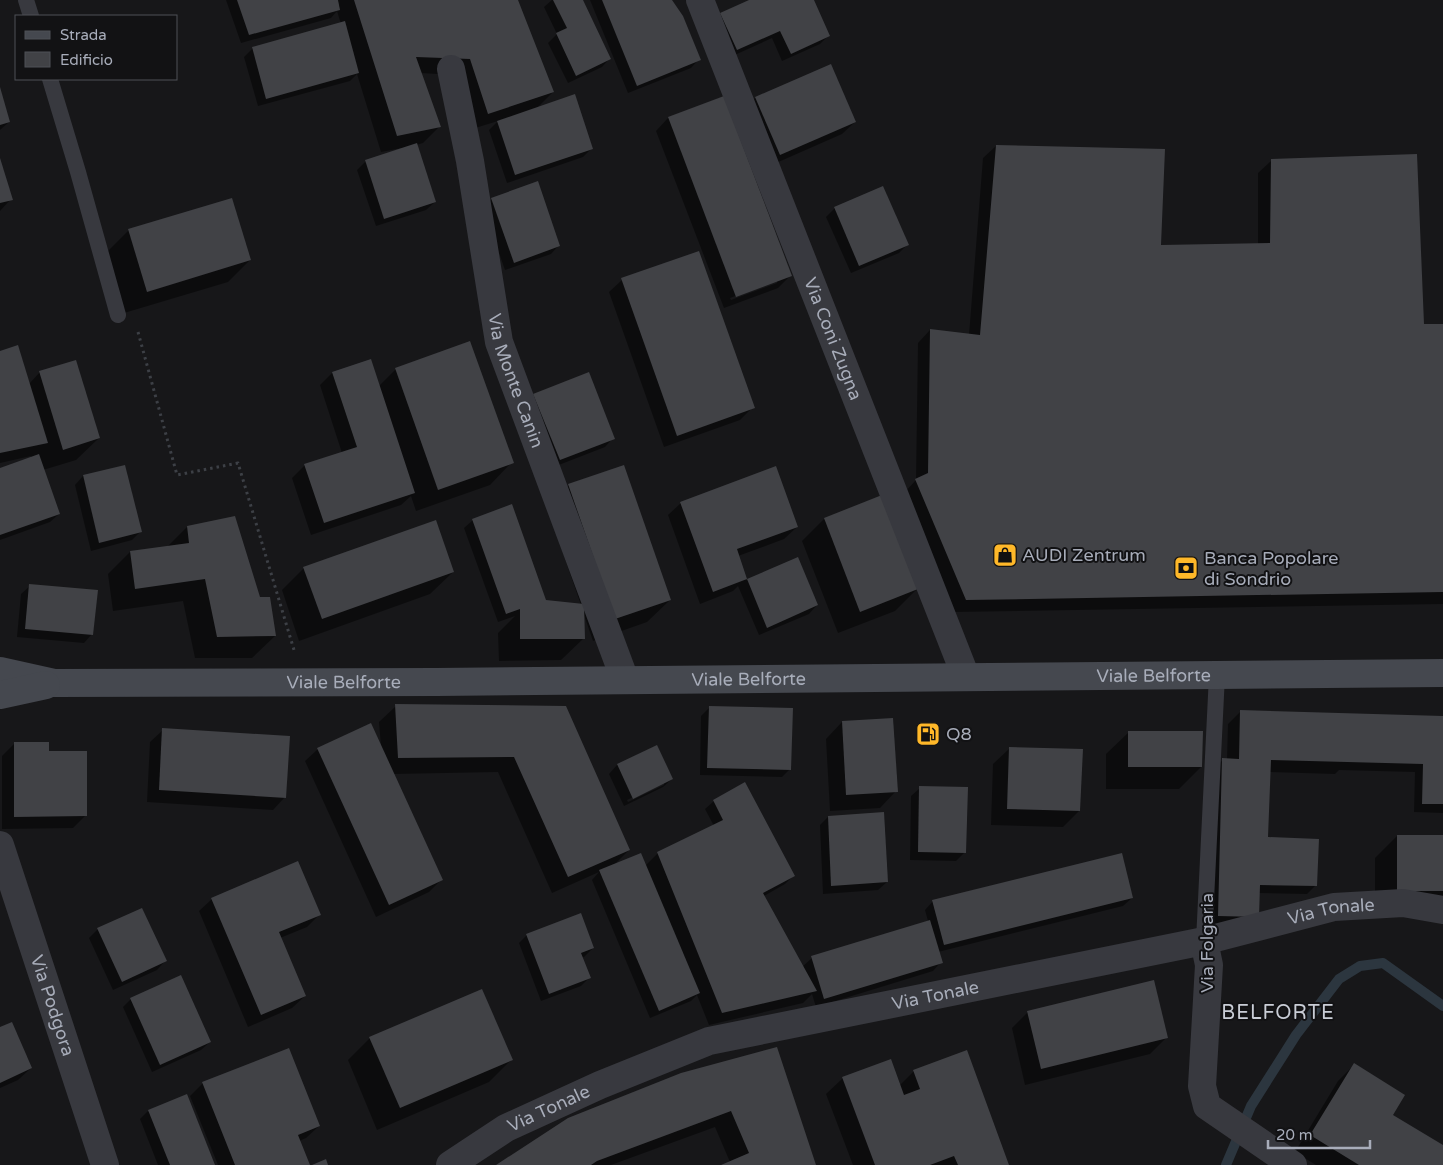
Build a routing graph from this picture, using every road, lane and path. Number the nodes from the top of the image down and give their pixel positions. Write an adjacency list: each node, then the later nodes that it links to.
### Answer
1 (26, 0): 3 (lane)
2 (700, 0): 10 (street, Via Coni Zugna)
3 (31, 15)
4 (451, 69): 11 (street, Via Monte Canin)
5 (50, 80): 6 (lane)
6 (118, 315): 12 (path)
7 (0, 671): 13 (main road, Viale Belforte)
8 (1443, 673): 9 (main road, Viale Belforte)
9 (1217, 675): 10 (main road, Viale Belforte); 17 (lane, Via Folgaria)
10 (966, 677): 11 (main road, Viale Belforte)
11 (625, 680): 12 (main road, Viale Belforte)
12 (304, 682): 13 (main road, Viale Belforte)
13 (54, 683): 14 (main road, Viale Belforte)
14 (0, 695)
15 (0, 845): 18 (street, Via Podgora)
16 (1443, 910): 17 (street, Via Tonale)
17 (1204, 941): 19 (street, Via Tonale); 20 (street, Via Folgaria)
18 (105, 1165)
19 (450, 1165)
20 (1293, 1165)

